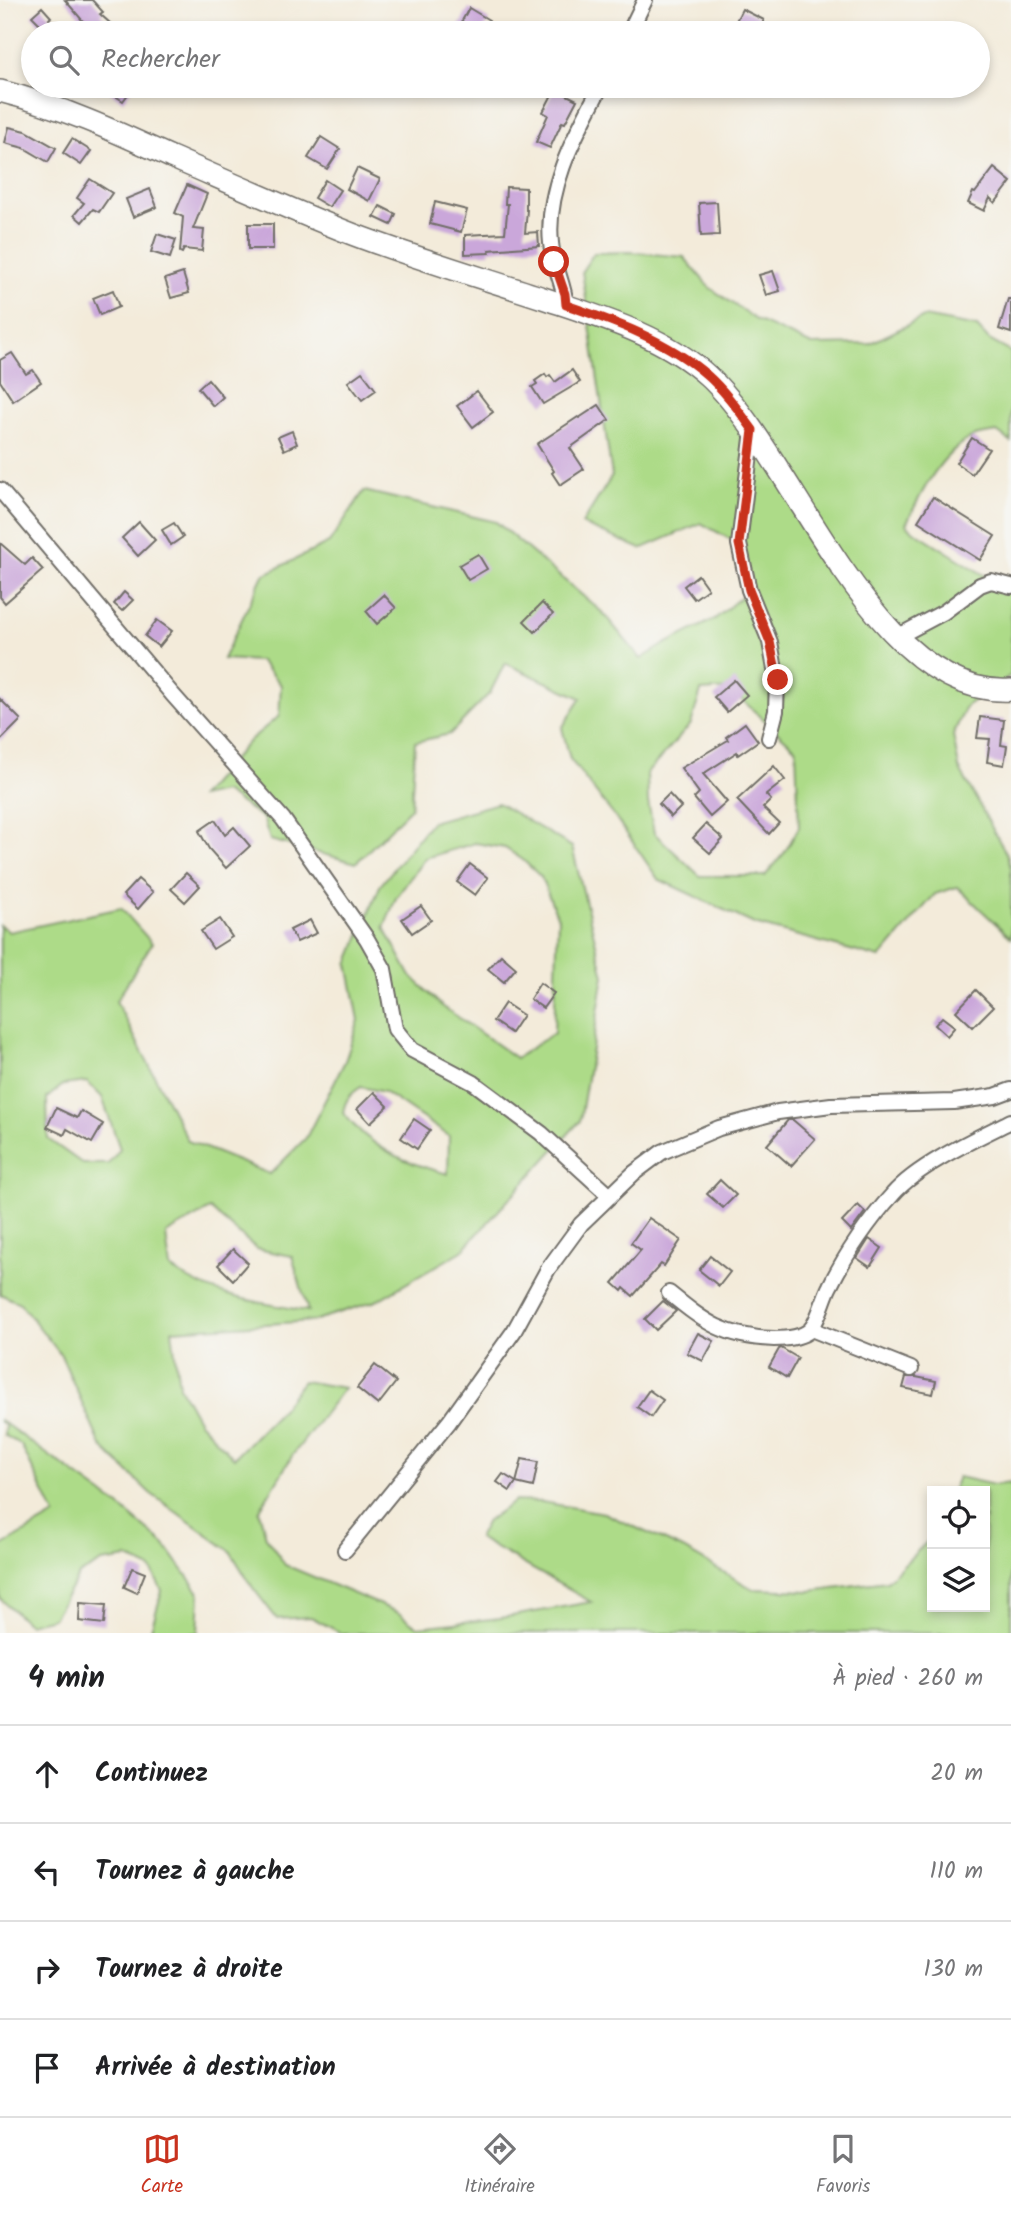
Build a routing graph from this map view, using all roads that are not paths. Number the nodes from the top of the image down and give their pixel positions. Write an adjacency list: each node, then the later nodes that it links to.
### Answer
1 (645, 0): 2 (street)
2 (635, 21)
3 (0, 91): 4 (main road)
4 (21, 97)
5 (24, 98): 7 (main road)
6 (595, 98): 7 (street)
7 (566, 305): 8 (main road)
8 (753, 430): 11 (main road); 13 (street)
9 (0, 490): 16 (street)
10 (1011, 586): 11 (street)
11 (897, 637): 12 (main road)
12 (1011, 690)
13 (769, 738)
14 (1011, 1090): 16 (street)
15 (1011, 1121): 18 (street)
16 (610, 1196): 20 (street)
17 (669, 1293): 18 (street)
18 (811, 1329): 19 (street)
19 (911, 1369)
20 (345, 1550)

